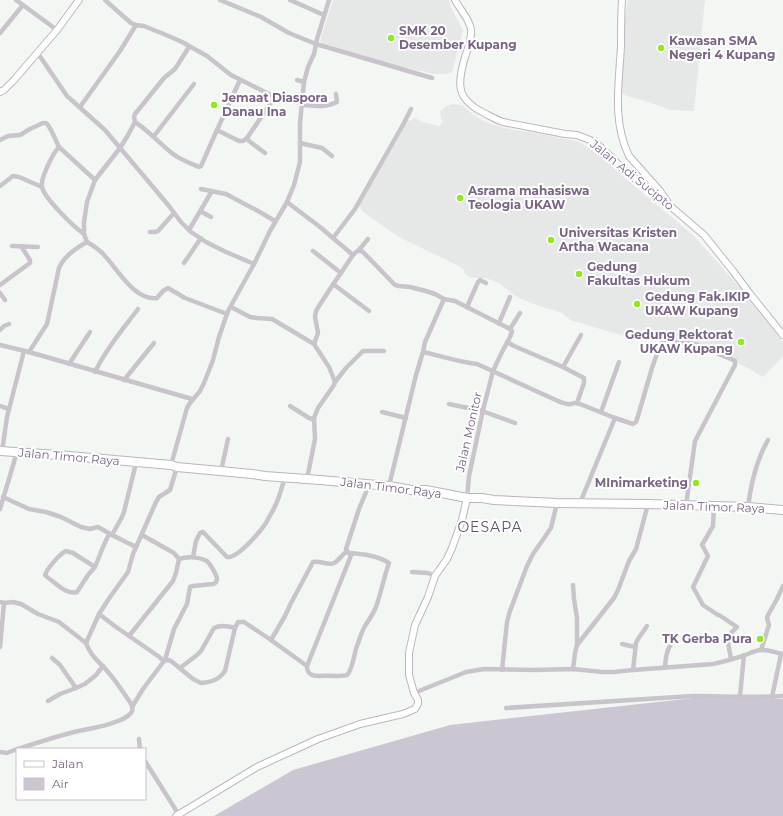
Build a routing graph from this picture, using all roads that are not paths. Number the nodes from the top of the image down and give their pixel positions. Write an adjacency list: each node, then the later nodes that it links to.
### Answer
1 (16, 0): 9 (street)
2 (79, 0): 12 (street)
3 (105, 0): 11 (street)
4 (220, 0): 14 (street)
5 (290, 0): 10 (street)
6 (329, 0): 10 (street)
7 (455, 0): 44 (street, Jalan Adi Sucipto)
8 (622, 0): 44 (street)
9 (23, 5): 12 (street); 13 (street)
10 (324, 15): 14 (street)
11 (136, 25): 15 (street); 26 (street)
12 (57, 30): 16 (street)
13 (0, 34)
14 (316, 44): 17 (street); 20 (street)
15 (189, 47): 18 (street); 28 (street)
16 (38, 52): 22 (street); 26 (street)
17 (432, 78)
18 (240, 80): 24 (street); 29 (street)
19 (297, 80): 20 (street)
20 (304, 82): 25 (street)
21 (194, 84): 30 (street)
22 (0, 92)
23 (336, 94): 25 (street)
24 (275, 97): 25 (street); 31 (street)
25 (302, 104): 33 (street)
26 (80, 107): 35 (street)
27 (411, 109): 53 (street)
28 (135, 122): 30 (street); 35 (street)
29 (217, 130): 30 (street); 31 (street)
30 (154, 136)
31 (247, 138): 36 (street)
32 (0, 140): 34 (street)
33 (300, 143): 37 (street); 43 (street)
34 (59, 147): 38 (street); 40 (street)
35 (120, 148): 38 (street); 46 (street)
36 (265, 153)
37 (332, 156)
38 (95, 180): 51 (street)
39 (0, 186): 40 (street)
40 (42, 187): 51 (street)
41 (201, 189): 42 (street)
42 (212, 191): 45 (street); 48 (street)
43 (287, 202): 48 (street); 53 (street)
44 (669, 205): 84 (street, Jalan Adi Sucipto)
45 (200, 211): 47 (street); 49 (street)
46 (174, 213): 49 (street); 50 (street)
47 (211, 218)
48 (275, 221): 63 (street)
49 (189, 230): 52 (street)
50 (150, 232)
51 (84, 234): 55 (street)
52 (201, 238): 62 (street); 63 (street)
53 (333, 238): 61 (street)
54 (368, 239): 59 (street)
55 (87, 242): 77 (street); 91 (street)
56 (12, 246): 57 (street)
57 (21, 246): 58 (street); 67 (street)
58 (38, 247)
59 (359, 250): 61 (street); 70 (street)
60 (313, 251): 64 (street)
61 (354, 255): 64 (street)
62 (184, 263)
63 (254, 264): 72 (street)
64 (340, 273): 66 (street)
65 (486, 283): 73 (street)
66 (333, 284): 75 (street); 87 (street)
67 (0, 285)
68 (0, 293): 71 (street)
69 (510, 297): 78 (street)
70 (444, 299): 73 (street); 92 (street)
71 (5, 300)
72 (231, 306): 77 (street); 87 (street)
73 (467, 307): 78 (street)
74 (138, 309): 97 (street)
75 (366, 310)
76 (520, 313): 80 (street, Jalan Monitor)
77 (227, 314): 100 (street)
78 (499, 323): 80 (street)
79 (9, 324): 81 (street)
80 (510, 329): 86 (street, Jalan Monitor)
81 (0, 330)
82 (90, 332): 94 (street)
83 (581, 335): 95 (street)
84 (783, 335)
85 (154, 342): 98 (street)
86 (507, 342): 95 (street); 96 (street, Jalan Monitor)
87 (314, 344): 99 (street)
88 (0, 345): 89 (street)
89 (24, 351): 91 (street); 105 (street)
90 (384, 351): 99 (street)
91 (29, 352): 94 (street)
92 (423, 352): 96 (street); 110 (street)
93 (619, 362): 108 (street)
94 (69, 364): 97 (street)
95 (563, 367): 101 (street)
96 (493, 371): 101 (street); 106 (street, Jalan Monitor)
97 (95, 372): 98 (street)
98 (124, 380): 100 (street)
99 (335, 382): 109 (street)
100 (192, 399): 118 (street)
101 (577, 403): 108 (street)
102 (449, 404): 106 (street)
103 (0, 406): 105 (street)
104 (290, 406): 109 (street)
105 (9, 409): 115 (street)
106 (482, 411): 112 (street); 125 (street, Jalan Monitor)
107 (382, 412): 110 (street)
108 (601, 412): 111 (street)
109 (314, 418): 121 (street)
110 (406, 418): 123 (street)
111 (615, 418): 126 (street); 129 (street)
112 (515, 423)
113 (228, 439): 119 (street)
114 (768, 440): 131 (street)
115 (1, 452): 116 (highway, Jalan Timor Raya)
116 (17, 452): 117 (highway, Jalan Timor Raya); 124 (street)
117 (136, 463): 118 (highway, Jalan Timor Raya); 134 (street)
118 (174, 466): 119 (highway, Jalan Timor Raya); 135 (street)
119 (221, 471): 120 (highway, Jalan Timor Raya)
120 (285, 477): 121 (highway, Jalan Timor Raya); 139 (street)
121 (307, 479): 122 (highway, Jalan Timor Raya)
122 (369, 484): 123 (highway, Jalan Timor Raya); 137 (street)
123 (389, 486): 125 (highway, Jalan Timor Raya)
124 (3, 498): 132 (street); 134 (street)
125 (467, 498): 127 (highway, Jalan Timor Raya); 143 (street)
126 (580, 503): 127 (highway, Jalan Timor Raya); 128 (highway, Jalan Timor Raya)
127 (556, 504): 169 (street)
128 (648, 504): 129 (highway, Jalan Timor Raya); 155 (street)
129 (686, 505): 130 (highway, Jalan Timor Raya)
130 (714, 506): 131 (highway, Jalan Timor Raya); 162 (street)
131 (748, 507): 133 (highway, Jalan Timor Raya)
132 (0, 509)
133 (783, 510)
134 (110, 534): 136 (street); 141 (street)
135 (142, 536): 136 (street); 140 (street)
136 (136, 547): 147 (street)
137 (347, 551): 138 (street); 152 (street)
138 (352, 553): 165 (street); 165 (street)
139 (193, 557): 140 (street); 163 (street)
140 (179, 559): 151 (street)
141 (95, 567): 141 (street)
142 (412, 572): 143 (street)
143 (435, 576): 172 (street)
144 (573, 585): 155 (street)
145 (783, 586): 158 (street)
146 (2, 603): 153 (street); 156 (street)
147 (99, 614): 151 (street); 153 (street)
148 (647, 626): 157 (street)
149 (235, 628): 152 (street); 167 (street); 167 (street)
150 (677, 635): 166 (street)
151 (129, 636): 163 (street)
152 (271, 640): 165 (street)
153 (86, 644): 164 (street)
154 (622, 644): 157 (street)
155 (577, 645): 168 (street)
156 (0, 647)
157 (635, 648): 170 (street)
158 (761, 650): 159 (street); 160 (street)
159 (782, 654): 175 (street)
160 (744, 655): 162 (street); 173 (street)
161 (52, 658): 171 (street)
162 (731, 659): 166 (street)
163 (164, 661): 167 (street); 177 (street)
164 (103, 666): 171 (street); 177 (street)
165 (307, 666)
166 (665, 667): 170 (street)
167 (180, 668)
168 (573, 669): 169 (street); 170 (street)
169 (502, 670): 172 (street)
170 (633, 670)
171 (76, 688): 176 (street)
172 (414, 693): 185 (street)
173 (740, 696): 175 (street); 178 (street)
174 (783, 696): 175 (street)
175 (772, 697)
176 (48, 701)
177 (132, 707): 180 (street)
178 (506, 708)
179 (139, 739): 181 (street)
180 (20, 748)
181 (140, 748)
182 (16, 749): 183 (street)
183 (0, 752)
184 (146, 763): 185 (street)
185 (178, 815)

